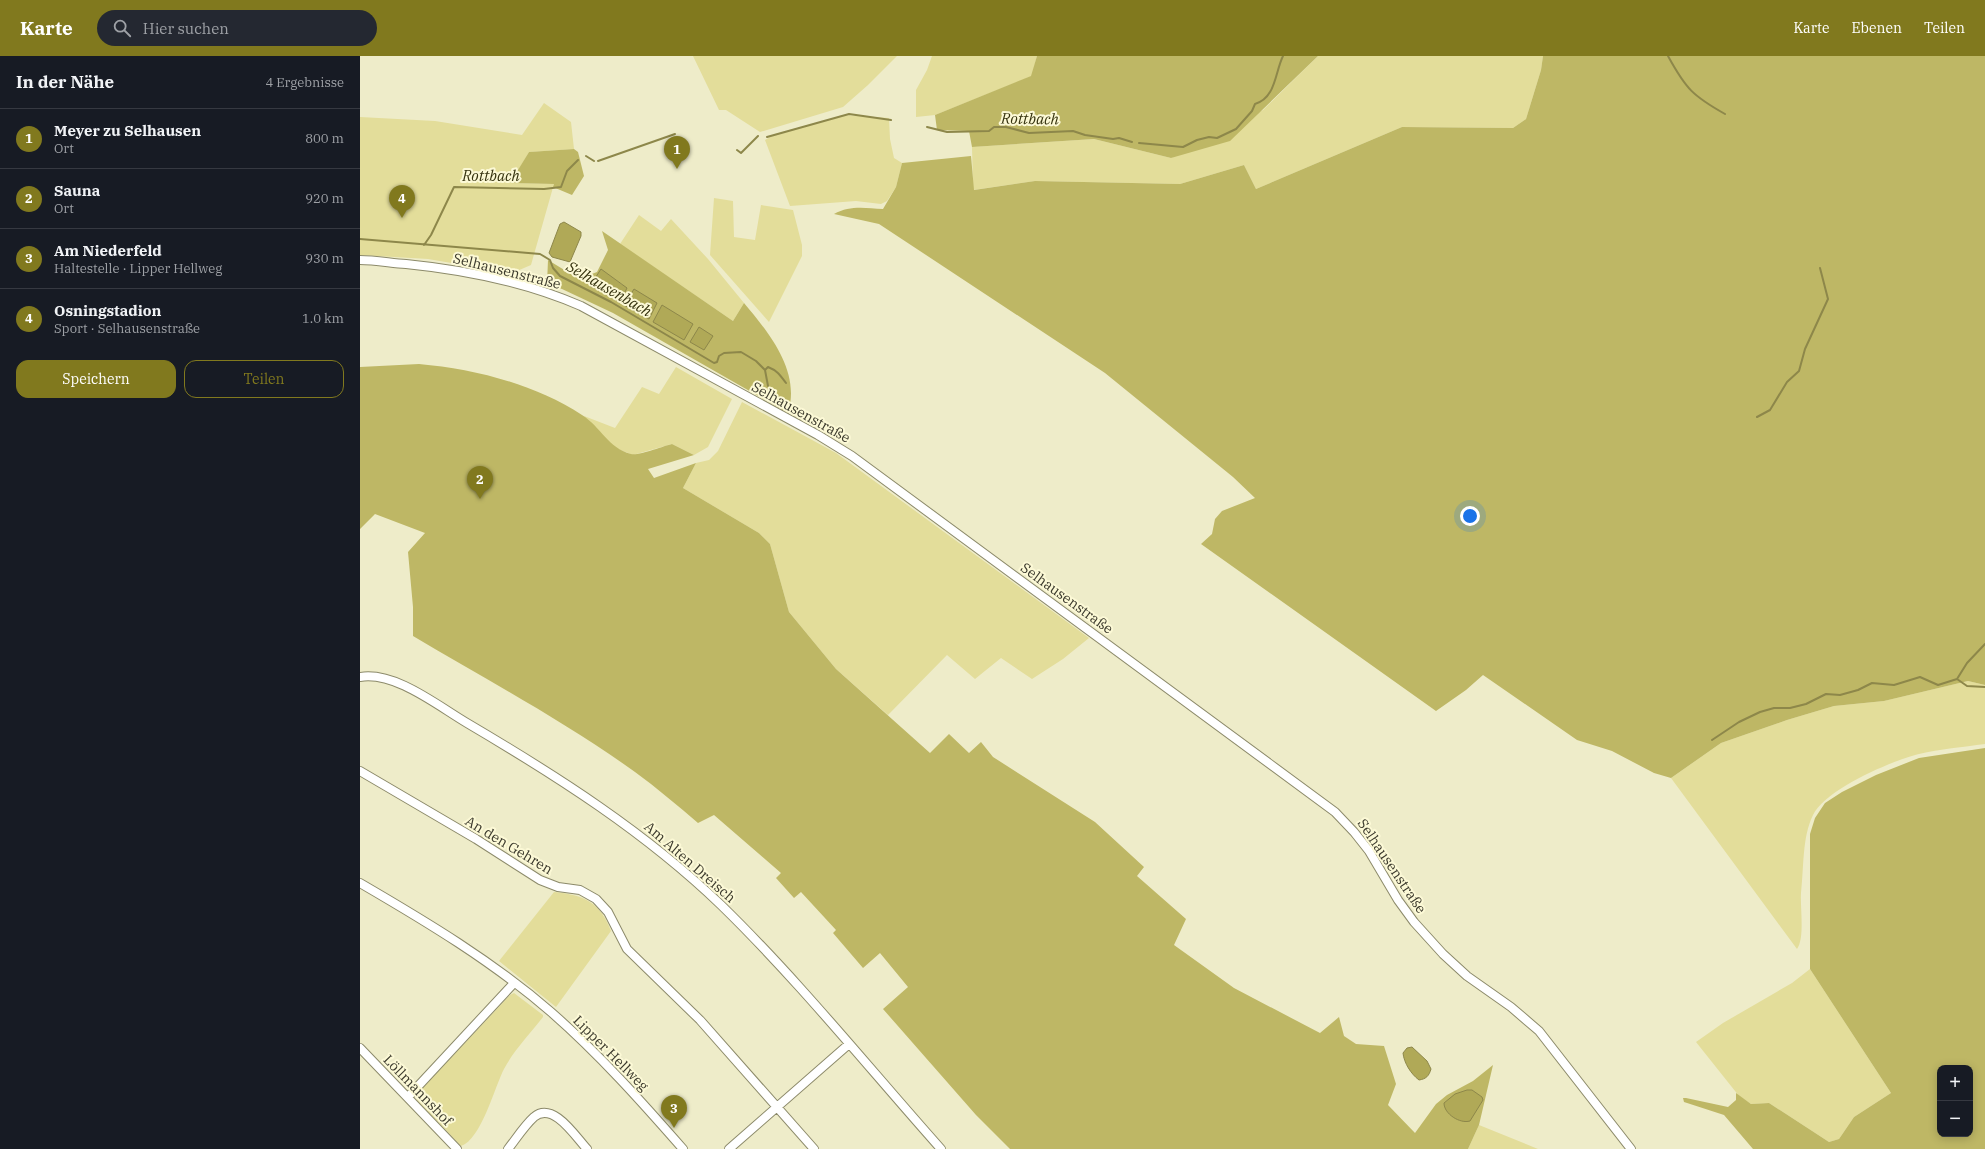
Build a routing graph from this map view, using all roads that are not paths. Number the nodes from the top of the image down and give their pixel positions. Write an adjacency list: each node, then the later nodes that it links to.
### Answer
1 (360, 260): 17 (street, Selhausenstraße)
2 (360, 677): 6 (street, Am Alten Dreisch)
3 (360, 771): 9 (street, An den Gehren)
4 (360, 883): 5 (street, Lipper Hellweg)
5 (514, 983): 8 (street); 13 (street, Lipper Hellweg)
6 (848, 1044): 9 (street); 16 (street, Am Alten Dreisch)
7 (360, 1048): 8 (street, Löllmannshof)
8 (408, 1097): 10 (street, Löllmannshof)
9 (777, 1107): 14 (street); 15 (street, An den Gehren)
10 (457, 1149)
11 (508, 1149): 12 (street)
12 (587, 1149)
13 (683, 1149)
14 (729, 1149)
15 (814, 1149)
16 (941, 1149)
17 (1631, 1149)

